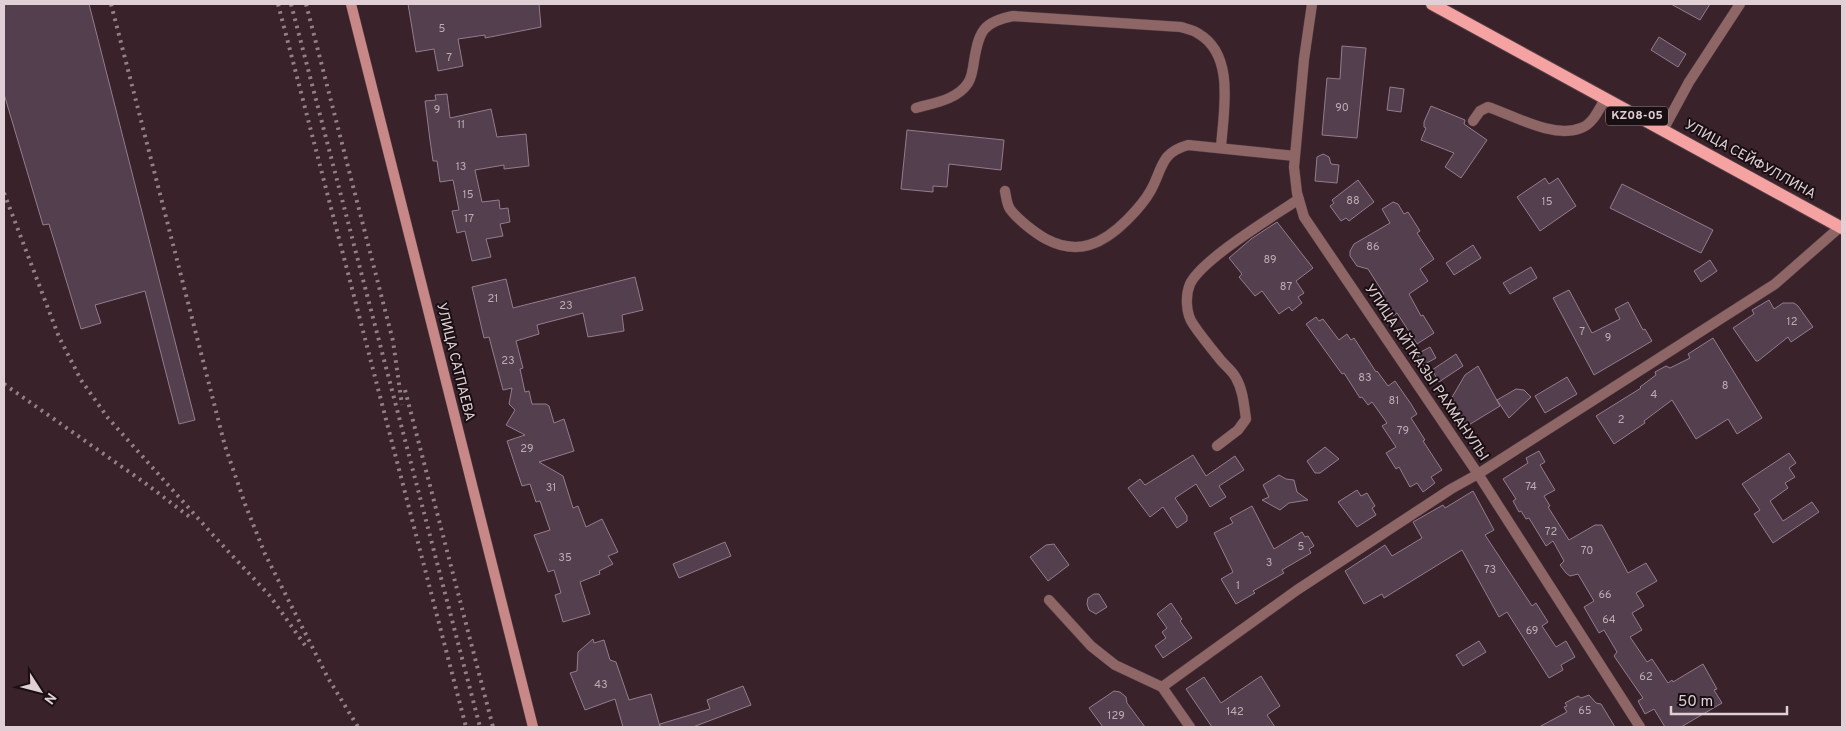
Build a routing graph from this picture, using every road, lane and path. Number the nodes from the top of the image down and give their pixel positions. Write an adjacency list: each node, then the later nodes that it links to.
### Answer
1 (351, 4): 18 (street, УЛИЦА САТПАЕВА)
2 (1312, 4): 10 (street, УЛИЦА АЙТКАЗЫ РАХМАНУЛЫ)
3 (1432, 4): 5 (main road, УЛИЦА СЕЙФУЛЛИНА / KZ08-05)
4 (1740, 4): 8 (street)
5 (1605, 98): 7 (street); 8 (main road, УЛИЦА СЕЙФУЛЛИНА / KZ08-05)
6 (916, 108): 9 (street)
7 (1473, 120)
8 (1663, 130): 13 (main road, УЛИЦА СЕЙФУЛЛИНА / KZ08-05)
9 (1221, 148): 10 (street); 11 (street)
10 (1296, 156): 12 (street, УЛИЦА АЙТКАЗЫ РАХМАНУЛЫ)
11 (1005, 191)
12 (1298, 200): 14 (street); 15 (street, УЛИЦА АЙТКАЗЫ РАХМАНУЛЫ)
13 (1841, 228): 15 (street)
14 (1217, 446)
15 (1478, 474): 17 (street); 20 (street, УЛИЦА АЙТКАЗЫ РАХМАНУЛЫ)
16 (1049, 600): 17 (street)
17 (1162, 687): 19 (street)
18 (533, 727)
19 (1190, 727)
20 (1640, 727)

